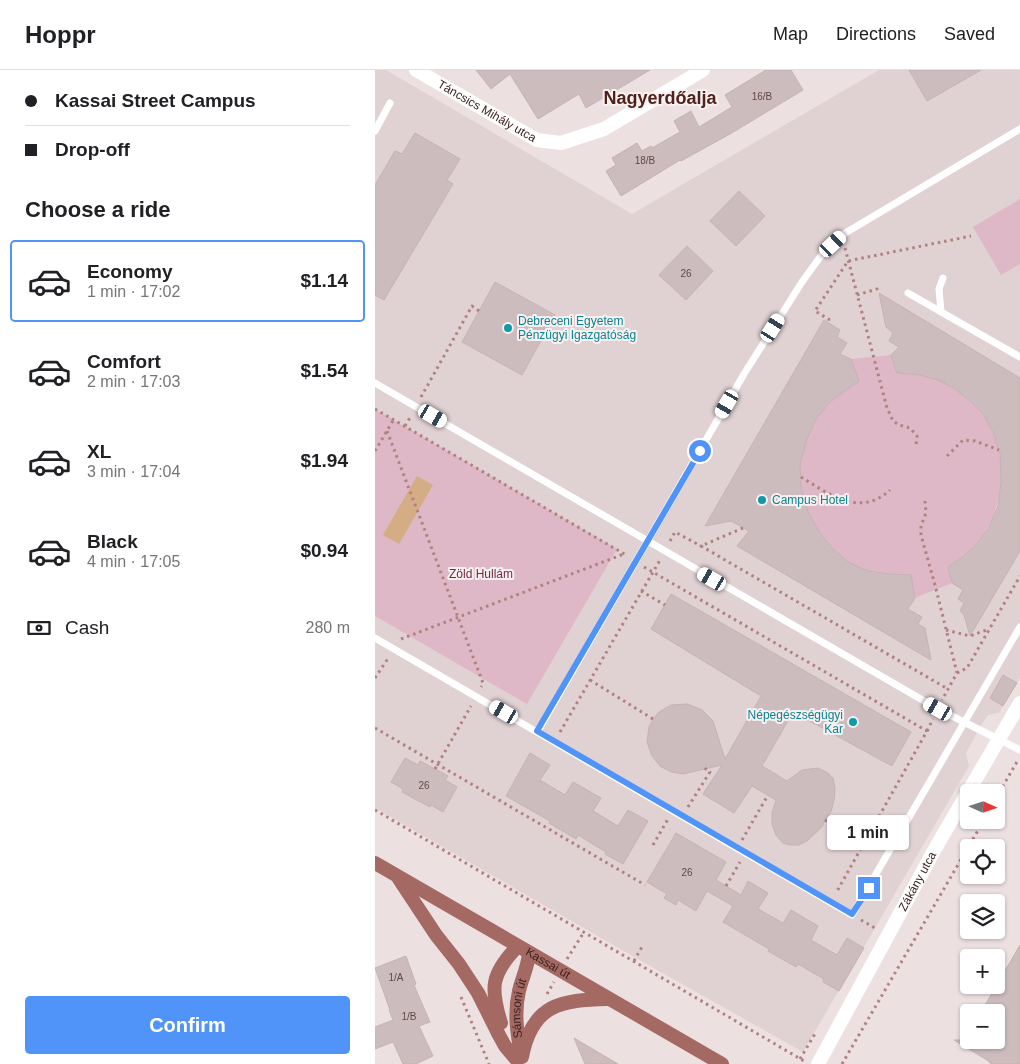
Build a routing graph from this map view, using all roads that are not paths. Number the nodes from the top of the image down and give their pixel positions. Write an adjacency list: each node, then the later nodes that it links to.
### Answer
1 (416, 70): 2 (street, Táncsics Mihály utca)
2 (703, 70)
3 (390, 103): 5 (lane)
4 (1020, 128): 11 (lane)
5 (375, 131)
6 (943, 278): 8 (lane)
7 (908, 293): 8 (lane)
8 (941, 312): 9 (lane)
9 (1020, 357)
10 (375, 383): 11 (lane)
11 (647, 541): 15 (lane); 16 (lane)
12 (1020, 627): 15 (lane)
13 (375, 638): 16 (lane)
14 (1020, 703): 17 (street, Zákány utca)
15 (964, 723): 16 (lane); 17 (lane)
16 (537, 731)
17 (999, 739): 18 (lane); 25 (street, Zákány utca)
18 (1020, 750)
19 (375, 863): 20 (main road, Kassai út)
20 (398, 877): 21 (main road, Kassai út); 23 (main road)
21 (523, 950): 22 (main road, Kassai út); 23 (main road, Sámsoni út); 23 (main road, Sámsoni út)
22 (609, 999): 23 (main road); 24 (main road, Kassai út)
23 (520, 1061)
24 (721, 1064)
25 (818, 1064)

